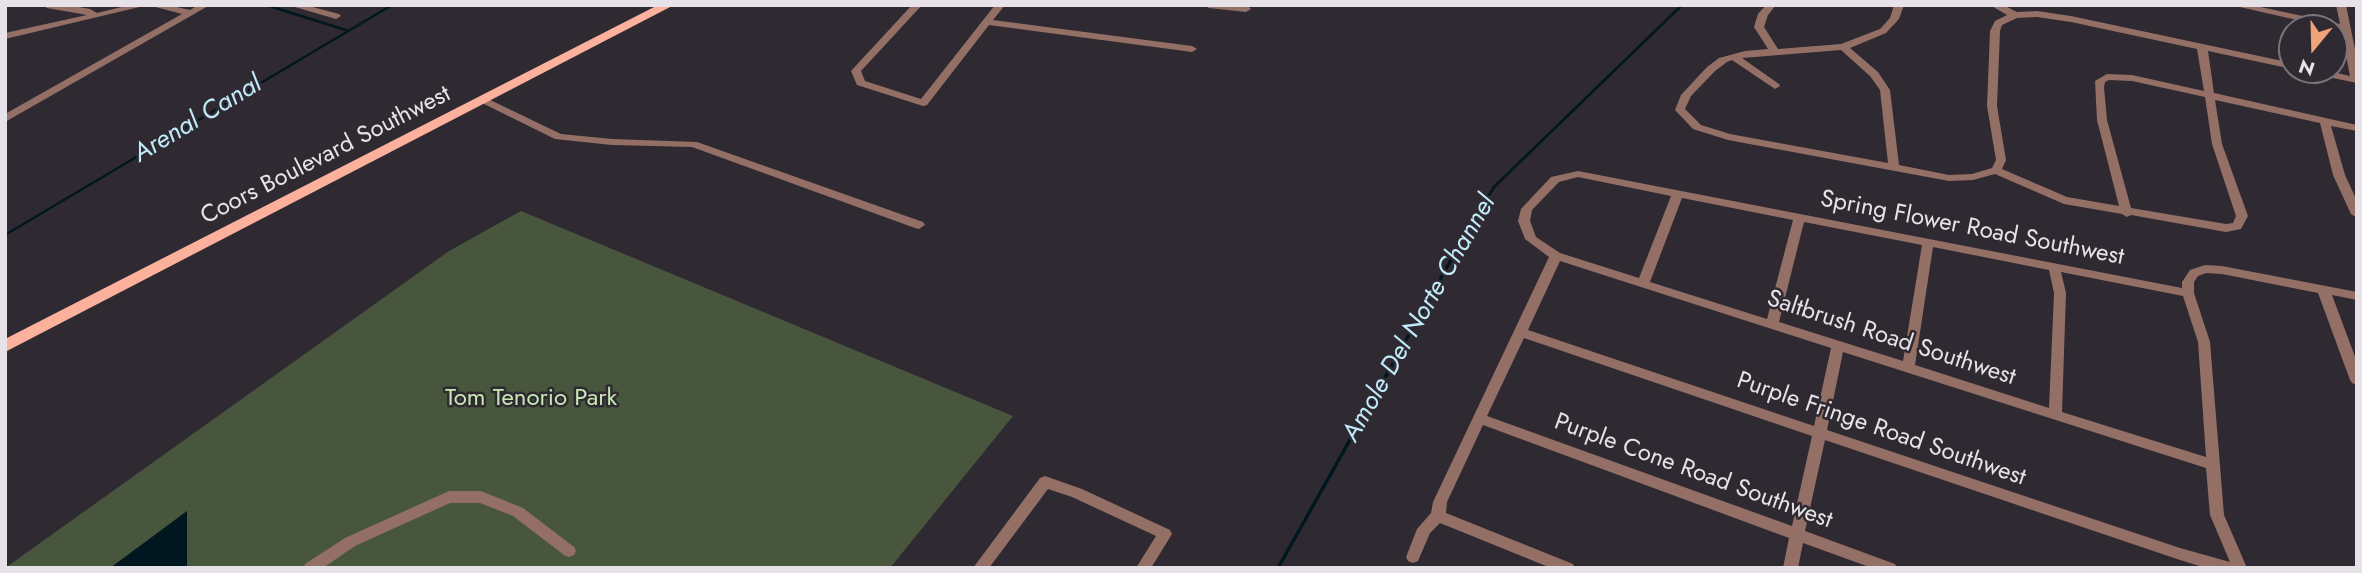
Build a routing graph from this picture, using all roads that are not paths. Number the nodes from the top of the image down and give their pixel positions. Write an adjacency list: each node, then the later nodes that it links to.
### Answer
1 (47, 5): 17 (street)
2 (144, 5): 17 (street)
3 (153, 5): 15 (street)
4 (205, 5): 15 (street)
5 (293, 5): 19 (street)
6 (668, 5): 32 (main road, Coors Boulevard Southwest)
7 (917, 5): 20 (street)
8 (1000, 5): 20 (street)
9 (1209, 5): 14 (street)
10 (1771, 5): 26 (street)
11 (1899, 5): 23 (street)
12 (1995, 5): 18 (street)
13 (2236, 5): 16 (street)
14 (1247, 9)
15 (192, 13): 33 (street)
16 (2279, 14)
17 (94, 15): 21 (street)
18 (2015, 15): 24 (street); 38 (street)
19 (335, 16)
20 (988, 22): 25 (street)
21 (5, 36)
22 (2348, 38): 29 (street)
23 (1843, 47): 26 (street); 37 (street)
24 (2202, 47): 28 (street); 31 (street)
25 (1192, 49)
26 (1775, 52): 27 (street)
27 (1734, 57): 30 (street); 34 (street)
28 (2278, 63)
29 (2356, 80)
30 (1775, 86)
31 (2210, 95): 35 (street); 40 (street); 40 (street)
32 (484, 100): 43 (street); 53 (main road, Coors Boulevard Southwest)
33 (5, 119)
34 (1687, 120): 37 (street)
35 (2325, 121): 36 (street); 41 (street)
36 (2357, 128)
37 (1894, 169): 38 (street)
38 (1996, 170): 40 (street)
39 (1678, 193): 42 (street, Spring Flower Road Southwest); 45 (street, Spring Flower Road Southwest); 47 (street)
40 (2127, 212)
41 (2357, 214)
42 (1799, 217): 44 (street, Spring Flower Road Southwest); 51 (street)
43 (919, 225)
44 (1928, 242): 46 (street, Spring Flower Road Southwest); 55 (street)
45 (1556, 256): 47 (street, Saltbrush Road Southwest); 52 (street)
46 (2054, 267): 49 (street, Spring Flower Road Southwest); 57 (street)
47 (1643, 284): 51 (street, Saltbrush Road Southwest)
48 (2323, 289): 49 (street); 50 (street); 56 (street)
49 (2189, 293): 60 (street)
50 (2357, 296)
51 (1772, 325): 54 (street, Saltbrush Road Southwest)
52 (1520, 332): 58 (street); 59 (street, Purple Fringe Road Southwest)
53 (5, 346)
54 (1838, 346): 55 (street, Saltbrush Road Southwest); 59 (street)
55 (1908, 368): 57 (street, Saltbrush Road Southwest)
56 (2357, 380)
57 (2055, 414): 60 (street, Saltbrush Road Southwest)
58 (1480, 419): 61 (street); 62 (street, Purple Cone Road Southwest)
59 (1821, 434): 62 (street); 71 (street, Purple Fringe Road Southwest)
60 (2213, 465): 72 (street)
61 (1437, 516): 64 (street); 68 (street)
62 (1797, 534): 69 (street); 70 (street, Purple Cone Road Southwest)
63 (569, 551): 65 (street)
64 (1413, 557)
65 (310, 568)
66 (980, 568): 67 (street)
67 (1143, 568)
68 (1568, 568)
69 (1790, 568)
70 (1890, 568)
71 (2229, 568)
72 (2240, 568)

